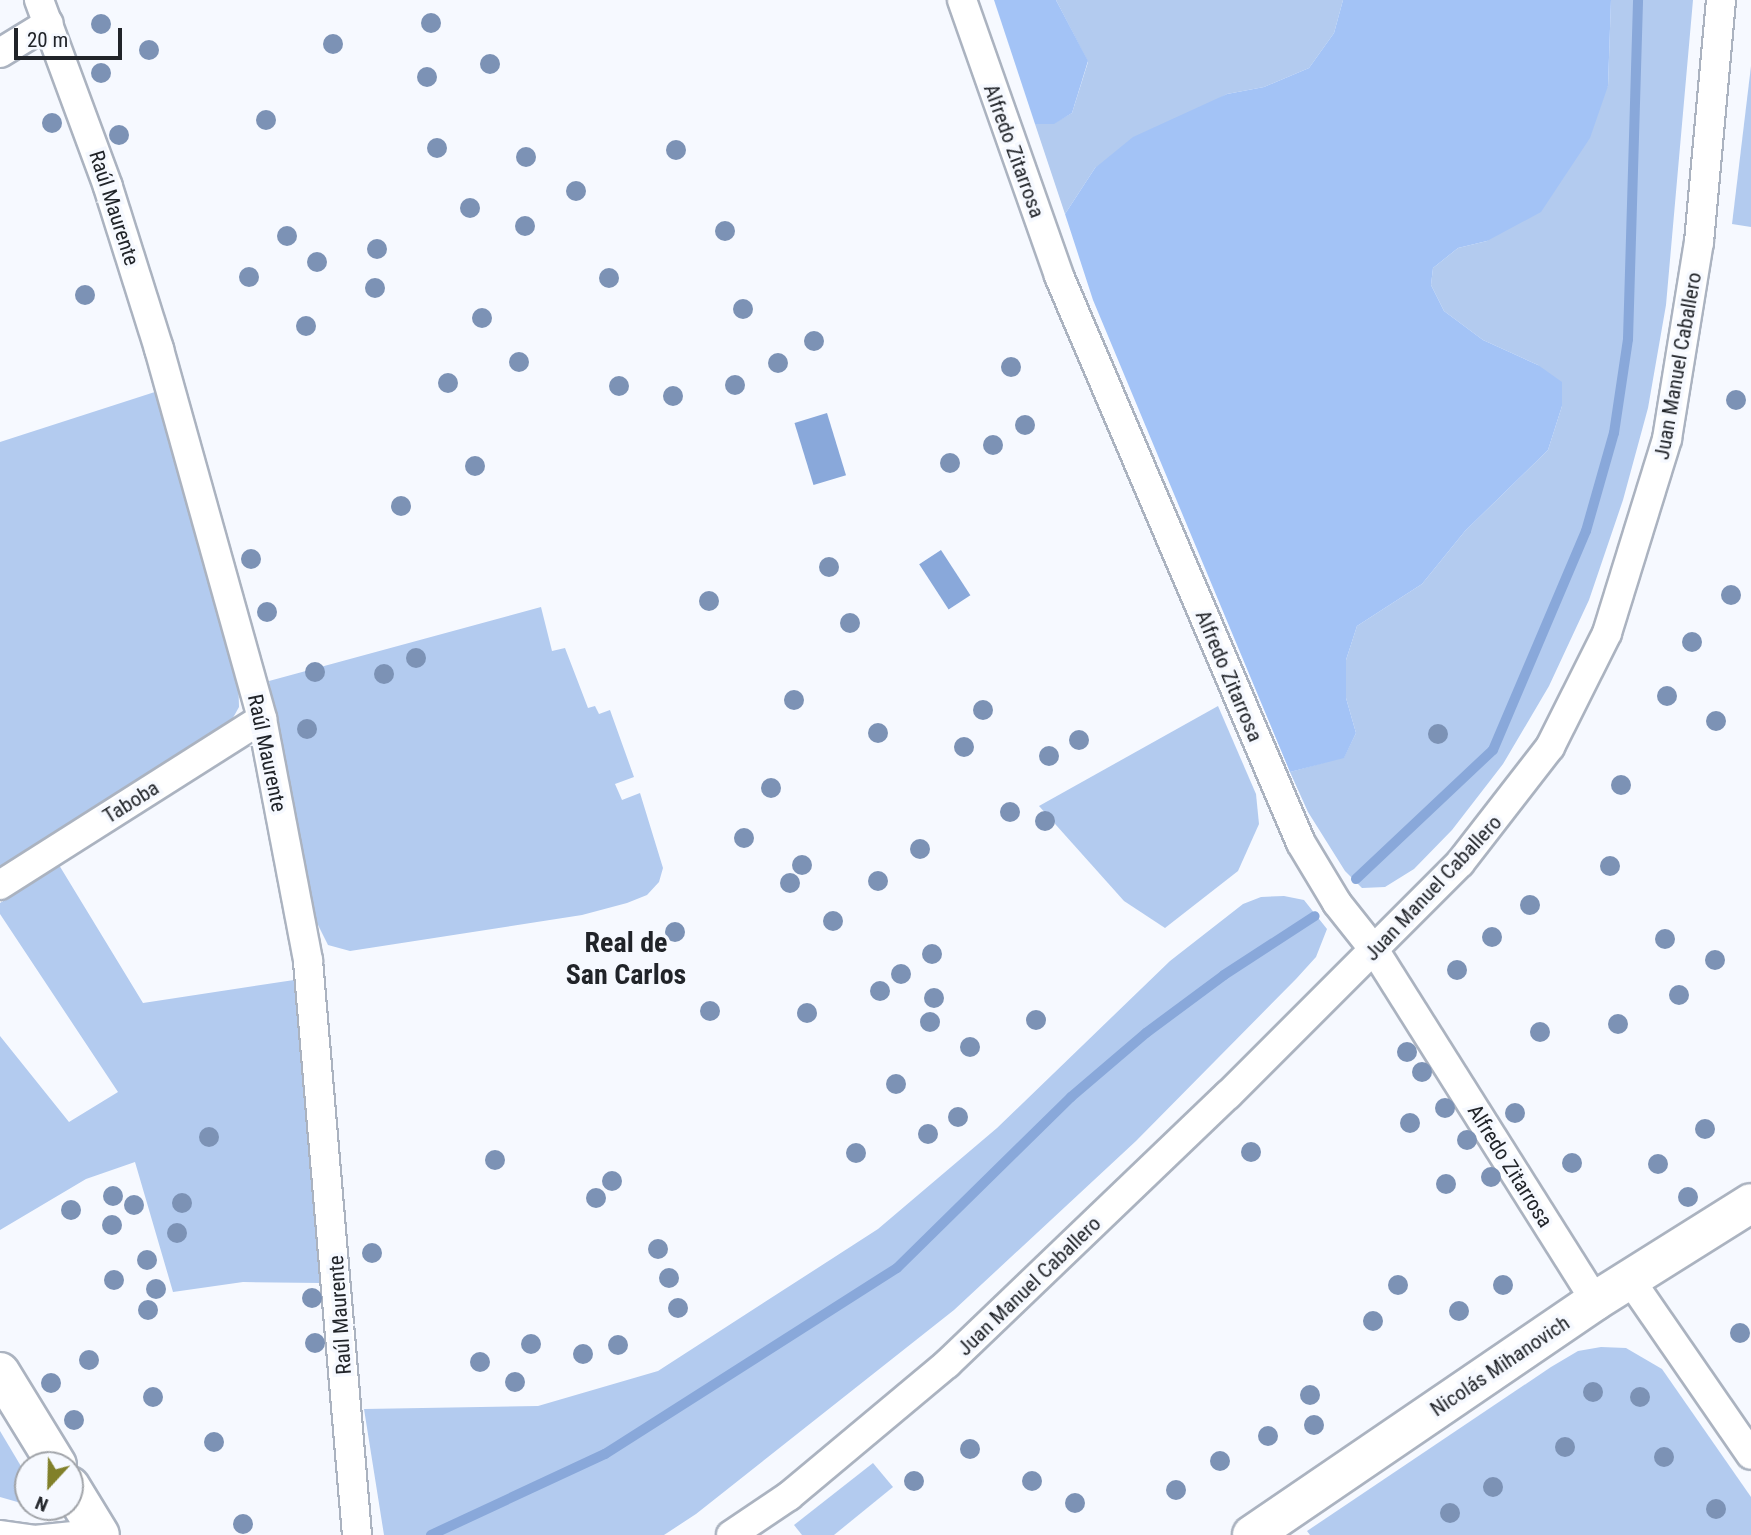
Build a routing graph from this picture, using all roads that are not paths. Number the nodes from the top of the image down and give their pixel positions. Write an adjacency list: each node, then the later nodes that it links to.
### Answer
1 (962, 0): 7 (street, Alfredo Zitarrosa)
2 (1721, 0): 7 (street, Juan Manuel Caballero)
3 (44, 11): 4 (street); 5 (street, Raúl Maurente)
4 (0, 53)
5 (262, 719): 6 (street, Taboba); 15 (street, Raúl Maurente)
6 (0, 885)
7 (1375, 951): 10 (street, Alfredo Zitarrosa); 18 (street, Juan Manuel Caballero)
8 (1751, 1203): 9 (street, Nicolás Mihanovich)
9 (1631, 1281): 10 (street, Nicolás Mihanovich); 13 (street)
10 (1595, 1301): 19 (street, Nicolás Mihanovich)
11 (0, 1372): 12 (street)
12 (48, 1451)
13 (1751, 1455)
14 (84, 1508): 17 (street)
15 (355, 1522)
16 (0, 1528): 17 (lane)
17 (98, 1531)
18 (731, 1535)
19 (1252, 1535)

